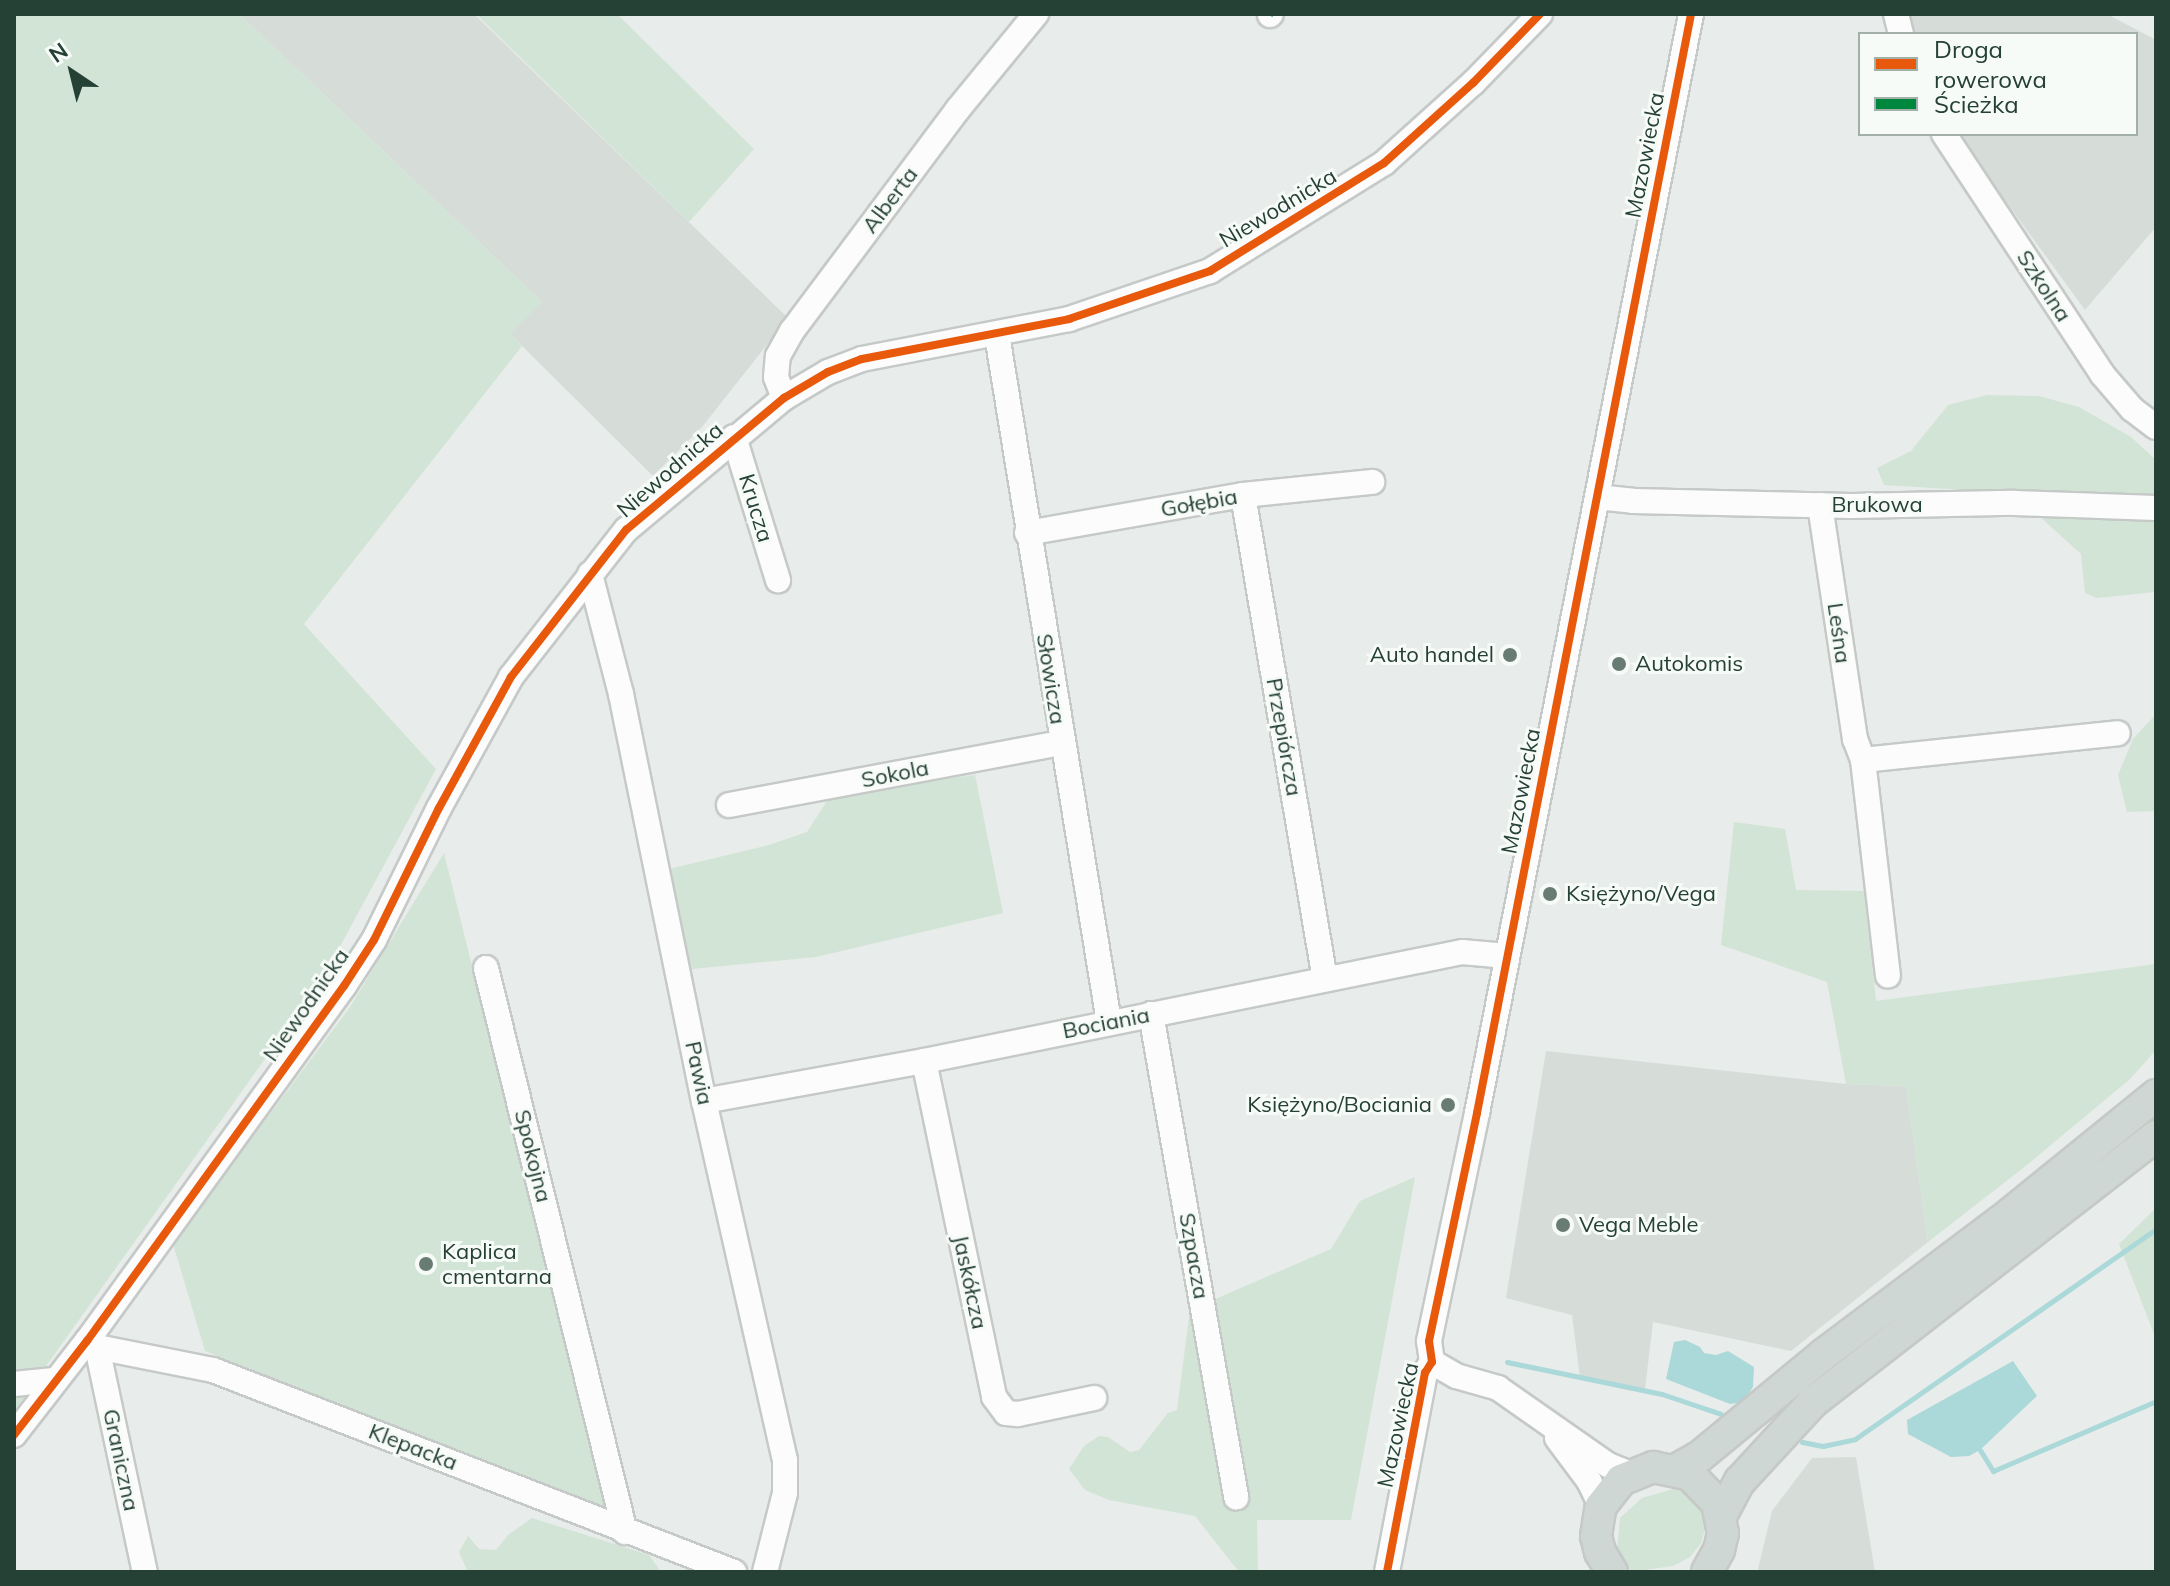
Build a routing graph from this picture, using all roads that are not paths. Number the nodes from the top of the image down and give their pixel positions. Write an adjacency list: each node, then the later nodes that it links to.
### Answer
1 (1036, 14): 6 (street, Alberta)
2 (1540, 14): 5 (street, Niewodnicka)
3 (1691, 14): 11 (street, Mazowiecka)
4 (1945, 136): 7 (street, Szkolna)
5 (997, 335): 6 (street, Niewodnicka); 14 (street, Słowicza)
6 (784, 398): 8 (street, Niewodnicka)
7 (2156, 427)
8 (734, 437): 15 (street, Niewodnicka); 16 (street, Krucza)
9 (1372, 482): 10 (street, Gołębia)
10 (1243, 495): 14 (street, Gołębia); 24 (street, Przepiórcza)
11 (1597, 497): 12 (street, Brukowa); 21 (street, Mazowiecka)
12 (1820, 505): 13 (street, Brukowa); 19 (street, Leśna)
13 (2156, 508)
14 (1027, 533): 18 (street, Słowicza)
15 (590, 574): 29 (street, Pawia); 31 (street, Niewodnicka)
16 (778, 580)
17 (2118, 733): 19 (street)
18 (1061, 743): 20 (street, Sokola); 26 (street, Słowicza)
19 (1863, 760): 23 (street, Leśna)
20 (729, 805)
21 (1507, 956): 24 (street, Bociania); 32 (street, Mazowiecka)
22 (486, 968): 43 (street, Spokojna)
23 (1888, 976)
24 (1325, 978): 25 (street, Bociania)
25 (1151, 1014): 26 (street, Bociania); 40 (street, Szpacza)
26 (1109, 1022): 27 (street, Bociania)
27 (924, 1061): 29 (street, Bociania); 35 (street, Jaskółcza)
28 (2156, 1095): 38 (main road)
29 (704, 1101): 48 (street, Pawia)
30 (2156, 1136): 42 (main road)
31 (92, 1344): 33 (street, Niewodnicka); 43 (street, Klepacka); 46 (street, Graniczna)
32 (1432, 1362): 36 (street); 49 (street, Mazowiecka)
33 (54, 1380): 34 (street); 37 (street, Niewodnicka)
34 (14, 1384)
35 (1094, 1398)
36 (1546, 1423): 39 (street); 41 (street)
37 (14, 1435)
38 (1677, 1469): 39 (main road); 42 (main road)
39 (1630, 1474): 41 (main road)
40 (1236, 1498)
41 (1601, 1506): 44 (main road)
42 (1721, 1516): 45 (main road)
43 (625, 1532): 47 (street, Klepacka)
44 (1599, 1565)
45 (1718, 1565)
46 (145, 1572)
47 (734, 1572)
48 (765, 1572)
49 (1387, 1572)

